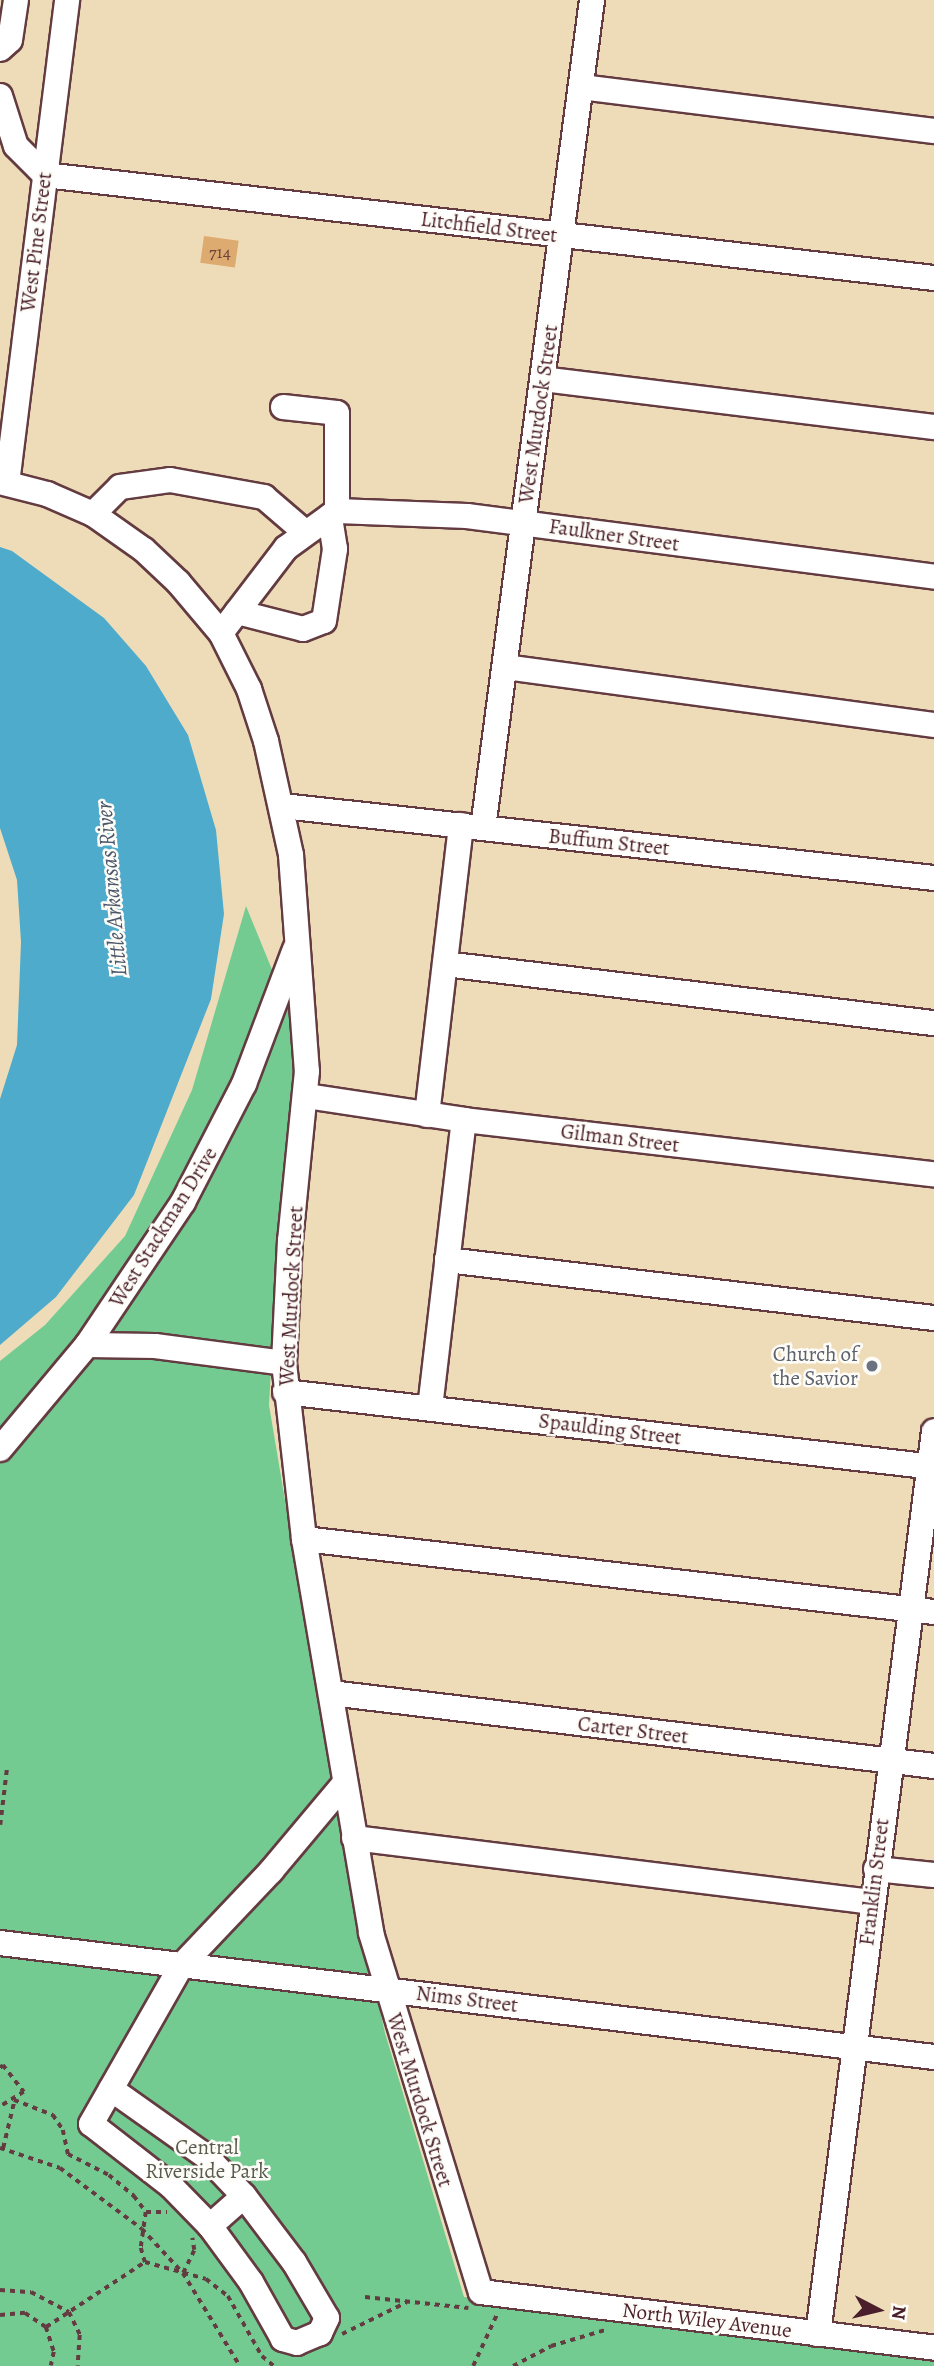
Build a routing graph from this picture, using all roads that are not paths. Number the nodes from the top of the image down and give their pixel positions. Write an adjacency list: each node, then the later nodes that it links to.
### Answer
1 (16, 0): 4 (street)
2 (67, 0): 8 (street, West Pine Street)
3 (592, 0): 5 (street, West Murdock Street)
4 (0, 49)
5 (581, 87): 7 (street); 9 (street, West Murdock Street)
6 (0, 96): 8 (street)
7 (934, 131)
8 (45, 175): 9 (street, Litchfield Street); 14 (street, West Pine Street)
9 (561, 235): 10 (street, Litchfield Street); 11 (street, West Murdock Street)
10 (934, 278)
11 (543, 379): 13 (street); 17 (street, West Murdock Street)
12 (284, 407): 15 (street)
13 (934, 427)
14 (3, 483): 16 (street, West Murdock Street)
15 (333, 513): 17 (street, Faulkner Street); 18 (street); 20 (street)
16 (93, 514): 18 (street); 21 (street, West Murdock Street)
17 (524, 523): 19 (street, Faulkner Street); 22 (street, West Murdock Street)
18 (306, 533): 20 (street)
19 (934, 577)
20 (237, 612): 21 (street)
21 (221, 633): 24 (street, West Murdock Street)
22 (505, 667): 23 (street); 25 (street, West Murdock Street)
23 (934, 725)
24 (283, 806): 25 (street, Buffum Street); 27 (street, West Murdock Street)
25 (472, 827): 26 (street, Buffum Street); 28 (street, West Murdock Street)
26 (934, 878)
27 (297, 942): 30 (street, West Murdock Street); 36 (street, West Stackman Drive)
28 (445, 964): 29 (street); 31 (street, West Murdock Street)
29 (934, 1023)
30 (306, 1096): 31 (street, Gilman Street); 37 (street, West Murdock Street)
31 (427, 1115): 32 (street, Gilman Street)
32 (464, 1120): 33 (street, Gilman Street); 34 (street)
33 (934, 1174)
34 (447, 1261): 35 (street); 39 (street)
35 (934, 1318)
36 (87, 1345): 37 (street); 41 (street, West Stackman Drive)
37 (284, 1363): 38 (street, West Murdock Street)
38 (285, 1392): 39 (street, Spaulding Street); 43 (street, West Murdock Street)
39 (430, 1408): 42 (street, Spaulding Street)
40 (934, 1431): 42 (street, Franklin Street)
41 (0, 1448)
42 (932, 1466): 44 (street, Franklin Street)
43 (304, 1539): 44 (street); 45 (street, West Murdock Street)
44 (922, 1611): 46 (street, Franklin Street)
45 (331, 1693): 46 (street, Carter Street); 48 (street, West Murdock Street)
46 (889, 1761): 47 (street, Carter Street); 50 (street, Franklin Street)
47 (934, 1766)
48 (344, 1784): 49 (street, West Murdock Street); 54 (street)
49 (354, 1838): 52 (street); 55 (street, West Murdock Street)
50 (876, 1869): 51 (street); 52 (street, Franklin Street)
51 (934, 1875)
52 (872, 1902): 56 (street, Franklin Street)
53 (0, 1942): 54 (street, Nims Street)
54 (181, 1966): 55 (street, Nims Street); 58 (street)
55 (386, 1989): 56 (street, Nims Street); 61 (street, West Murdock Street)
56 (853, 2048): 57 (street, Nims Street); 62 (street, Franklin Street)
57 (934, 2057)
58 (111, 2089): 59 (street); 60 (street)
59 (244, 2196): 60 (street); 60 (street)
60 (201, 2230)
61 (481, 2292): 62 (street, North Wiley Avenue)
62 (818, 2334): 63 (street, North Wiley Avenue)
63 (934, 2348)

